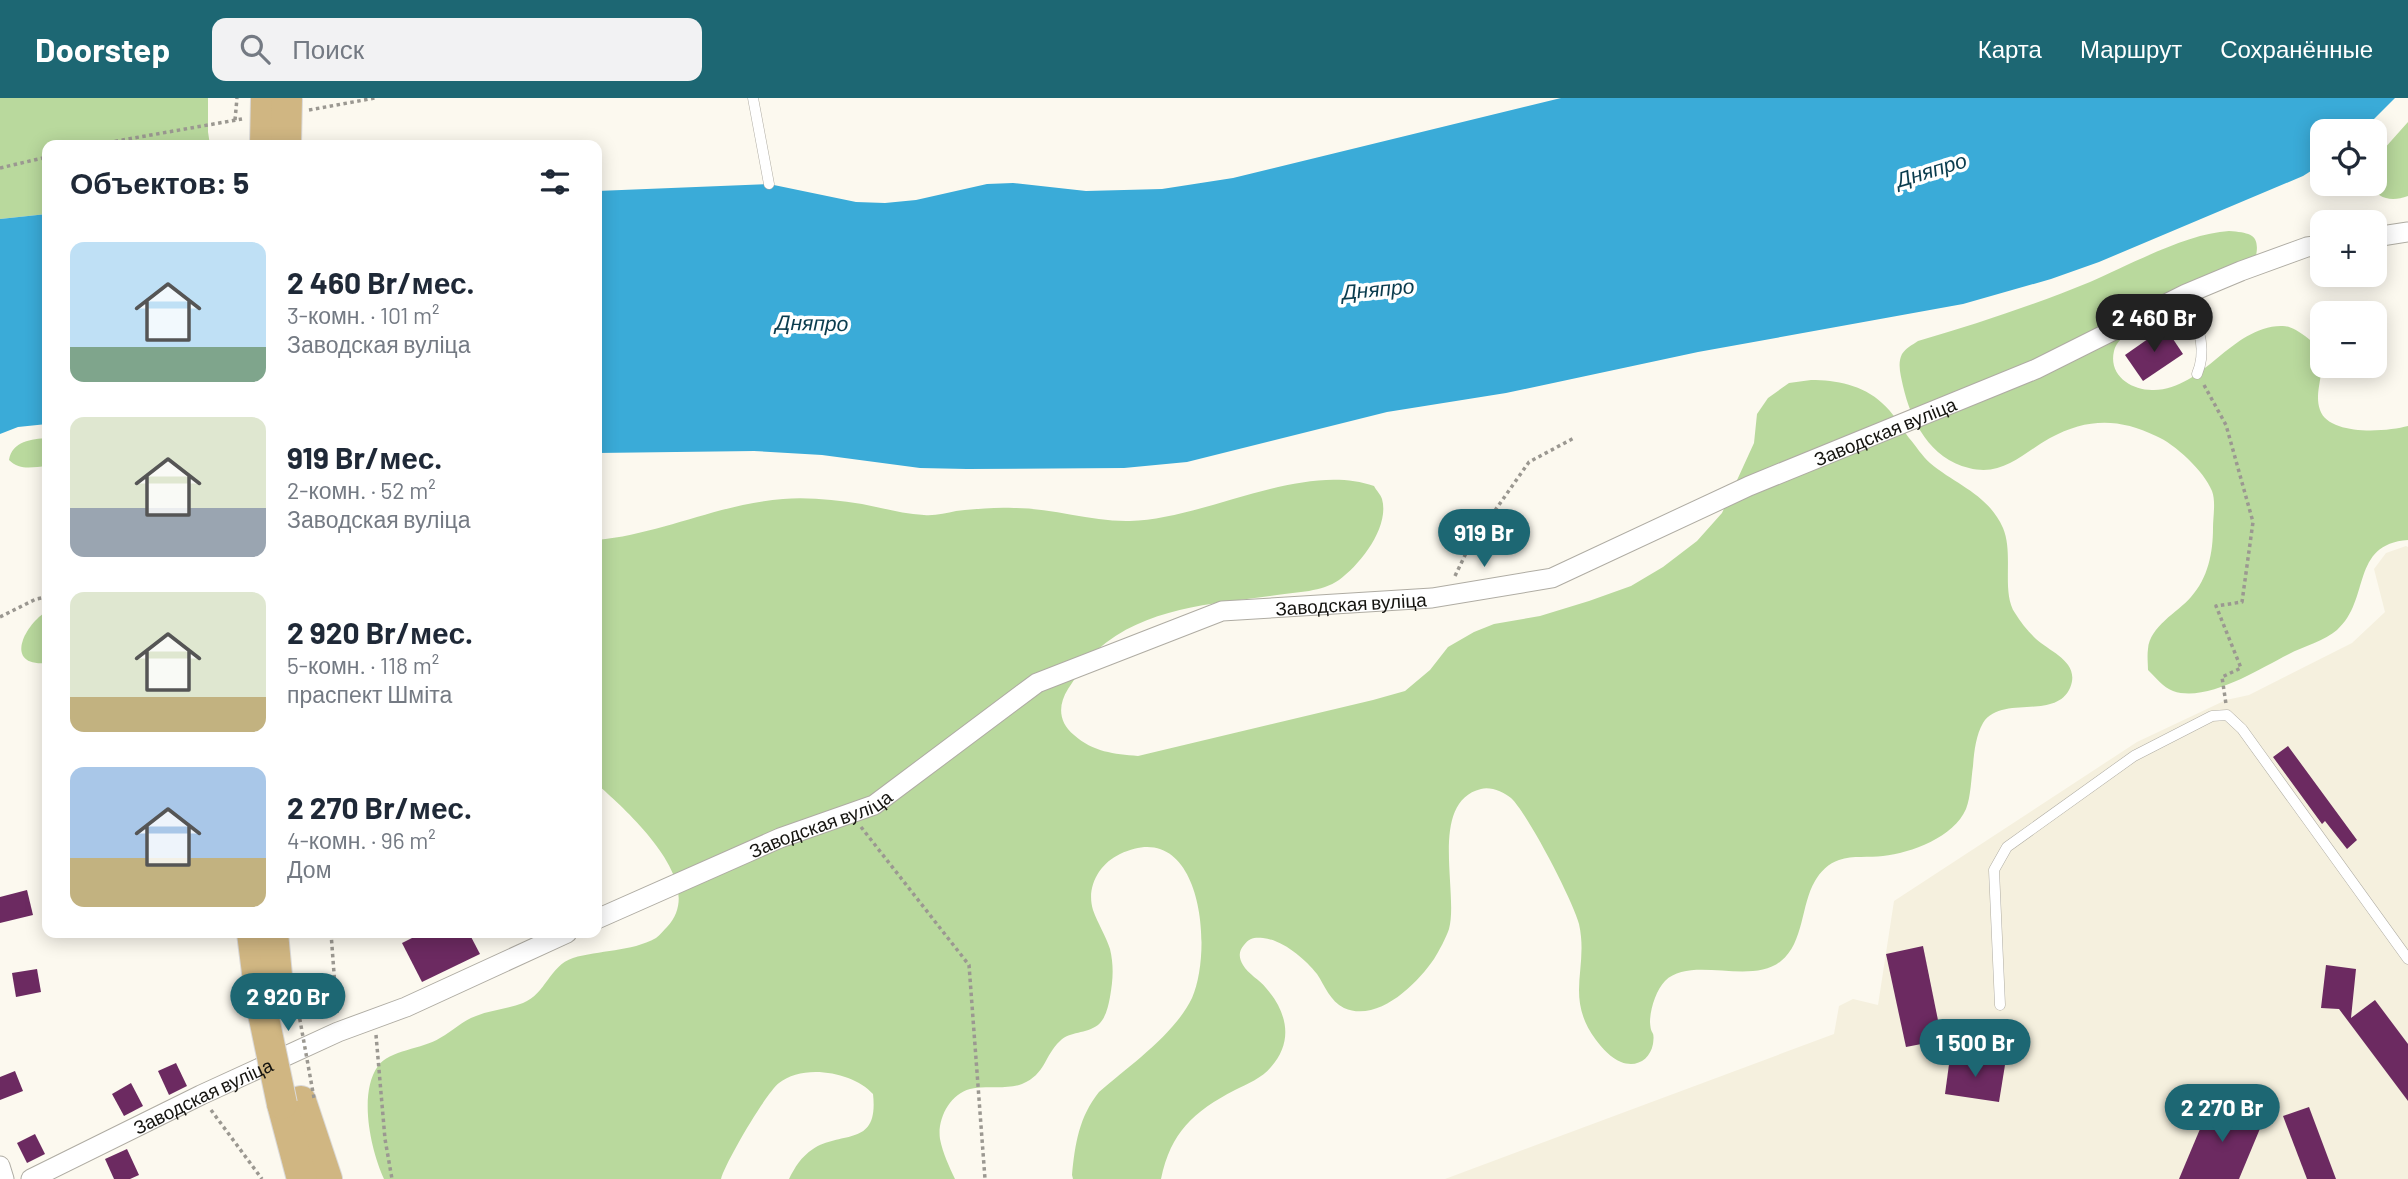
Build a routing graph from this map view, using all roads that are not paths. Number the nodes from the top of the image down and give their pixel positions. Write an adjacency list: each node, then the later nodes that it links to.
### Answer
1 (266, 98): 4 (main road, bridge)
2 (288, 98): 5 (main road, bridge)
3 (753, 98): 6 (lane)
4 (265, 140)
5 (286, 140)
6 (769, 184)
7 (2408, 232): 8 (street)
8 (2387, 235)
9 (2310, 246): 10 (street, Заводская вуліца)
10 (2186, 294): 11 (lane); 12 (street, Заводская вуліца)
11 (2197, 374)
12 (602, 917)
13 (254, 938): 17 (main road)
14 (273, 938): 17 (main road)
15 (556, 938): 22 (street, Заводская вуліца)
16 (2408, 960): 18 (lane)
17 (279, 1001): 19 (main road, bridge)
18 (2000, 1004)
19 (299, 1101): 23 (main road); 24 (main road)
20 (0, 1166): 21 (street)
21 (4, 1179)
22 (31, 1179)
23 (302, 1179)
24 (327, 1179)

